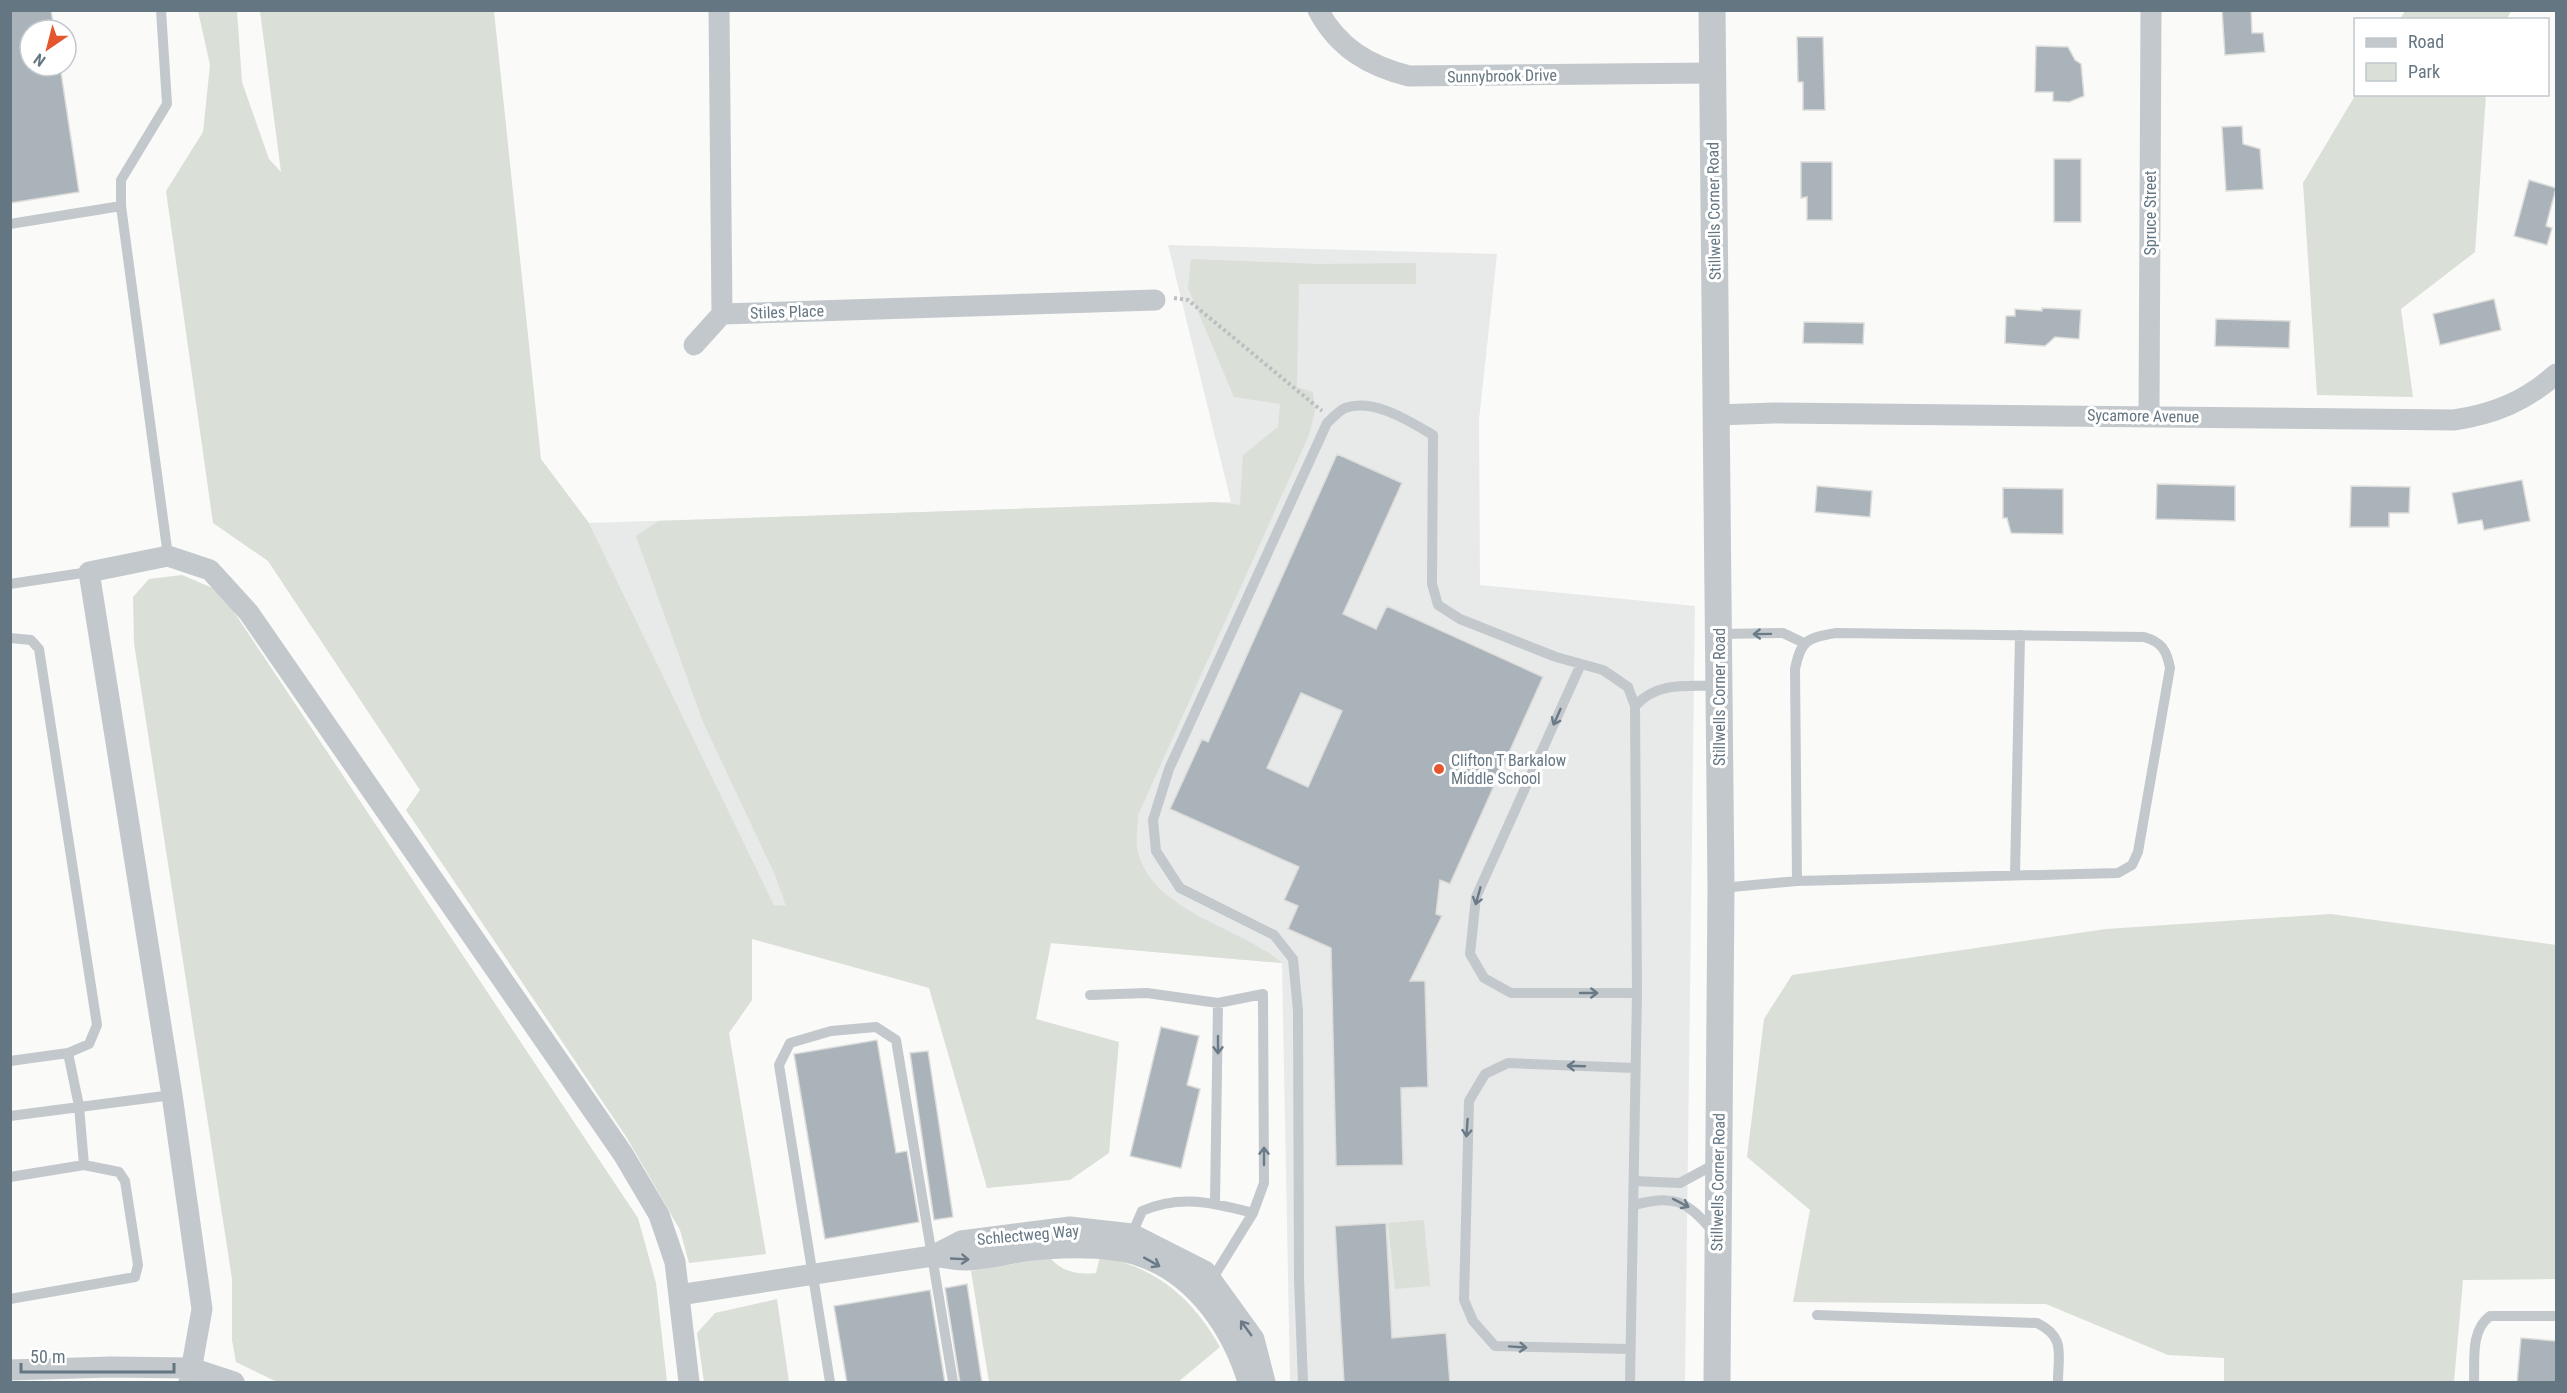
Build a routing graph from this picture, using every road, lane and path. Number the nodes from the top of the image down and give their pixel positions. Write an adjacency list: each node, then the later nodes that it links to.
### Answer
1 (161, 10): 7 (lane)
2 (719, 10): 10 (street)
3 (1318, 10): 6 (street, Sunnybrook Drive)
4 (1712, 10): 6 (street, Stillwells Corner Road)
5 (2151, 10): 14 (street, Spruce Street)
6 (1712, 73): 13 (street, Stillwells Corner Road)
7 (121, 206): 8 (lane); 16 (lane)
8 (10, 224)
9 (1155, 300): 10 (street, Stiles Place); 15 (path)
10 (723, 314): 11 (street)
11 (694, 345)
12 (2556, 374): 14 (street, Sycamore Avenue)
13 (1717, 415): 14 (street, Sycamore Avenue); 19 (street, Stillwells Corner Road)
14 (2149, 416)
15 (1332, 419): 23 (lane); 64 (lane)
16 (168, 556): 17 (street); 50 (street)
17 (89, 572): 18 (lane); 35 (street)
18 (10, 584)
19 (1719, 634): 22 (lane, one-way to 19); 24 (street, Stillwells Corner Road)
20 (2019, 635): 22 (lane); 26 (lane); 26 (lane)
21 (10, 638): 32 (lane)
22 (1803, 644): 27 (lane)
23 (1581, 664): 25 (lane); 29 (lane, one-way to 29)
24 (1719, 686): 25 (lane); 28 (street, Stillwells Corner Road)
25 (1635, 706): 29 (lane)
26 (2016, 875): 27 (lane)
27 (1797, 881): 28 (lane)
28 (1721, 888): 38 (street, Stillwells Corner Road)
29 (1637, 993): 34 (lane)
30 (1090, 995): 31 (lane)
31 (1218, 1003): 42 (lane, one-way to 42); 44 (lane, one-way to 31)
32 (68, 1053): 33 (lane); 36 (lane)
33 (10, 1061)
34 (1635, 1068): 41 (lane); 54 (lane, one-way to 54)
35 (172, 1095): 36 (lane); 57 (street)
36 (79, 1106): 37 (lane); 39 (lane)
37 (10, 1116)
38 (1718, 1163): 41 (lane); 46 (street, Stillwells Corner Road)
39 (84, 1165): 40 (lane); 51 (lane)
40 (10, 1177)
41 (1634, 1181): 43 (lane)
42 (1215, 1203): 44 (lane); 45 (lane)
43 (1634, 1205): 46 (lane, one-way to 46); 54 (lane)
44 (1253, 1213): 49 (lane)
45 (1132, 1234): 47 (street, Schlectweg Way); 49 (street, Schlectweg Way)
46 (1716, 1235): 67 (street, Stillwells Corner Road)
47 (932, 1256): 48 (street, Schlectweg Way); 48 (lane); 49 (street, Schlectweg Way, one-way to 49); 61 (lane)
48 (812, 1275): 50 (street, Schlectweg Way); 60 (lane)
49 (1205, 1287): 62 (street, Schlectweg Way); 63 (street, Schlectweg Way, one-way to 49)
50 (679, 1295): 59 (street)
51 (10, 1299)
52 (1817, 1315): 68 (lane)
53 (2556, 1316): 69 (lane)
54 (1629, 1349): 55 (lane)
55 (1628, 1363): 65 (lane); 66 (lane)
56 (10, 1370): 57 (street)
57 (190, 1375): 58 (street)
58 (234, 1383)
59 (689, 1383)
60 (830, 1383)
61 (954, 1383)
62 (1248, 1383)
63 (1265, 1383)
64 (1303, 1383)
65 (1622, 1383)
66 (1629, 1383)
67 (1717, 1383)
68 (2058, 1383)
69 (2474, 1383)

